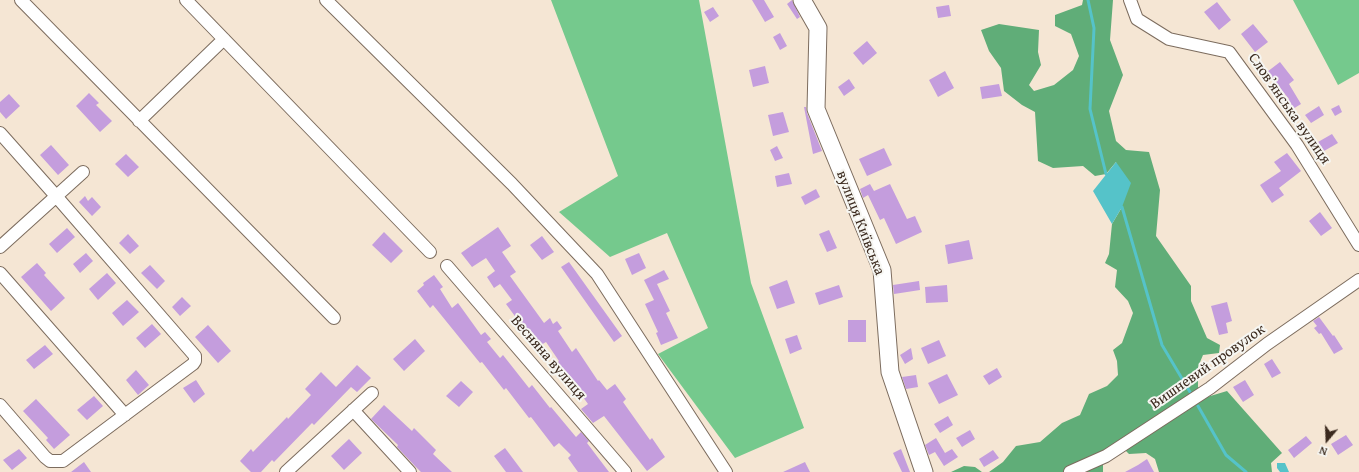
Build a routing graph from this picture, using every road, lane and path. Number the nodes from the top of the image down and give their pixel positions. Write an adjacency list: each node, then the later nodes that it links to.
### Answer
1 (21, 0): 7 (street)
2 (186, 0): 6 (street)
3 (326, 0): 25 (street)
4 (802, 0): 26 (street, вулиця Київська)
5 (1130, 0): 11 (street, Словʼянська вулиця)
6 (224, 39): 7 (street); 13 (street)
7 (138, 121): 17 (street)
8 (0, 133): 10 (street)
9 (83, 172): 10 (street)
10 (56, 196): 12 (street); 21 (street)
11 (1359, 245)
12 (0, 247)
13 (430, 252)
14 (447, 266): 24 (street, Весняна вулиця)
15 (0, 274): 21 (street)
16 (1359, 280): 27 (street, Вишневий провулок)
17 (334, 318)
18 (372, 393): 20 (street)
19 (0, 405): 21 (street)
20 (353, 410): 22 (street); 23 (street)
21 (125, 415)
22 (286, 472)
23 (410, 472)
24 (625, 472)
25 (726, 472)
26 (924, 472)
27 (1070, 472)

